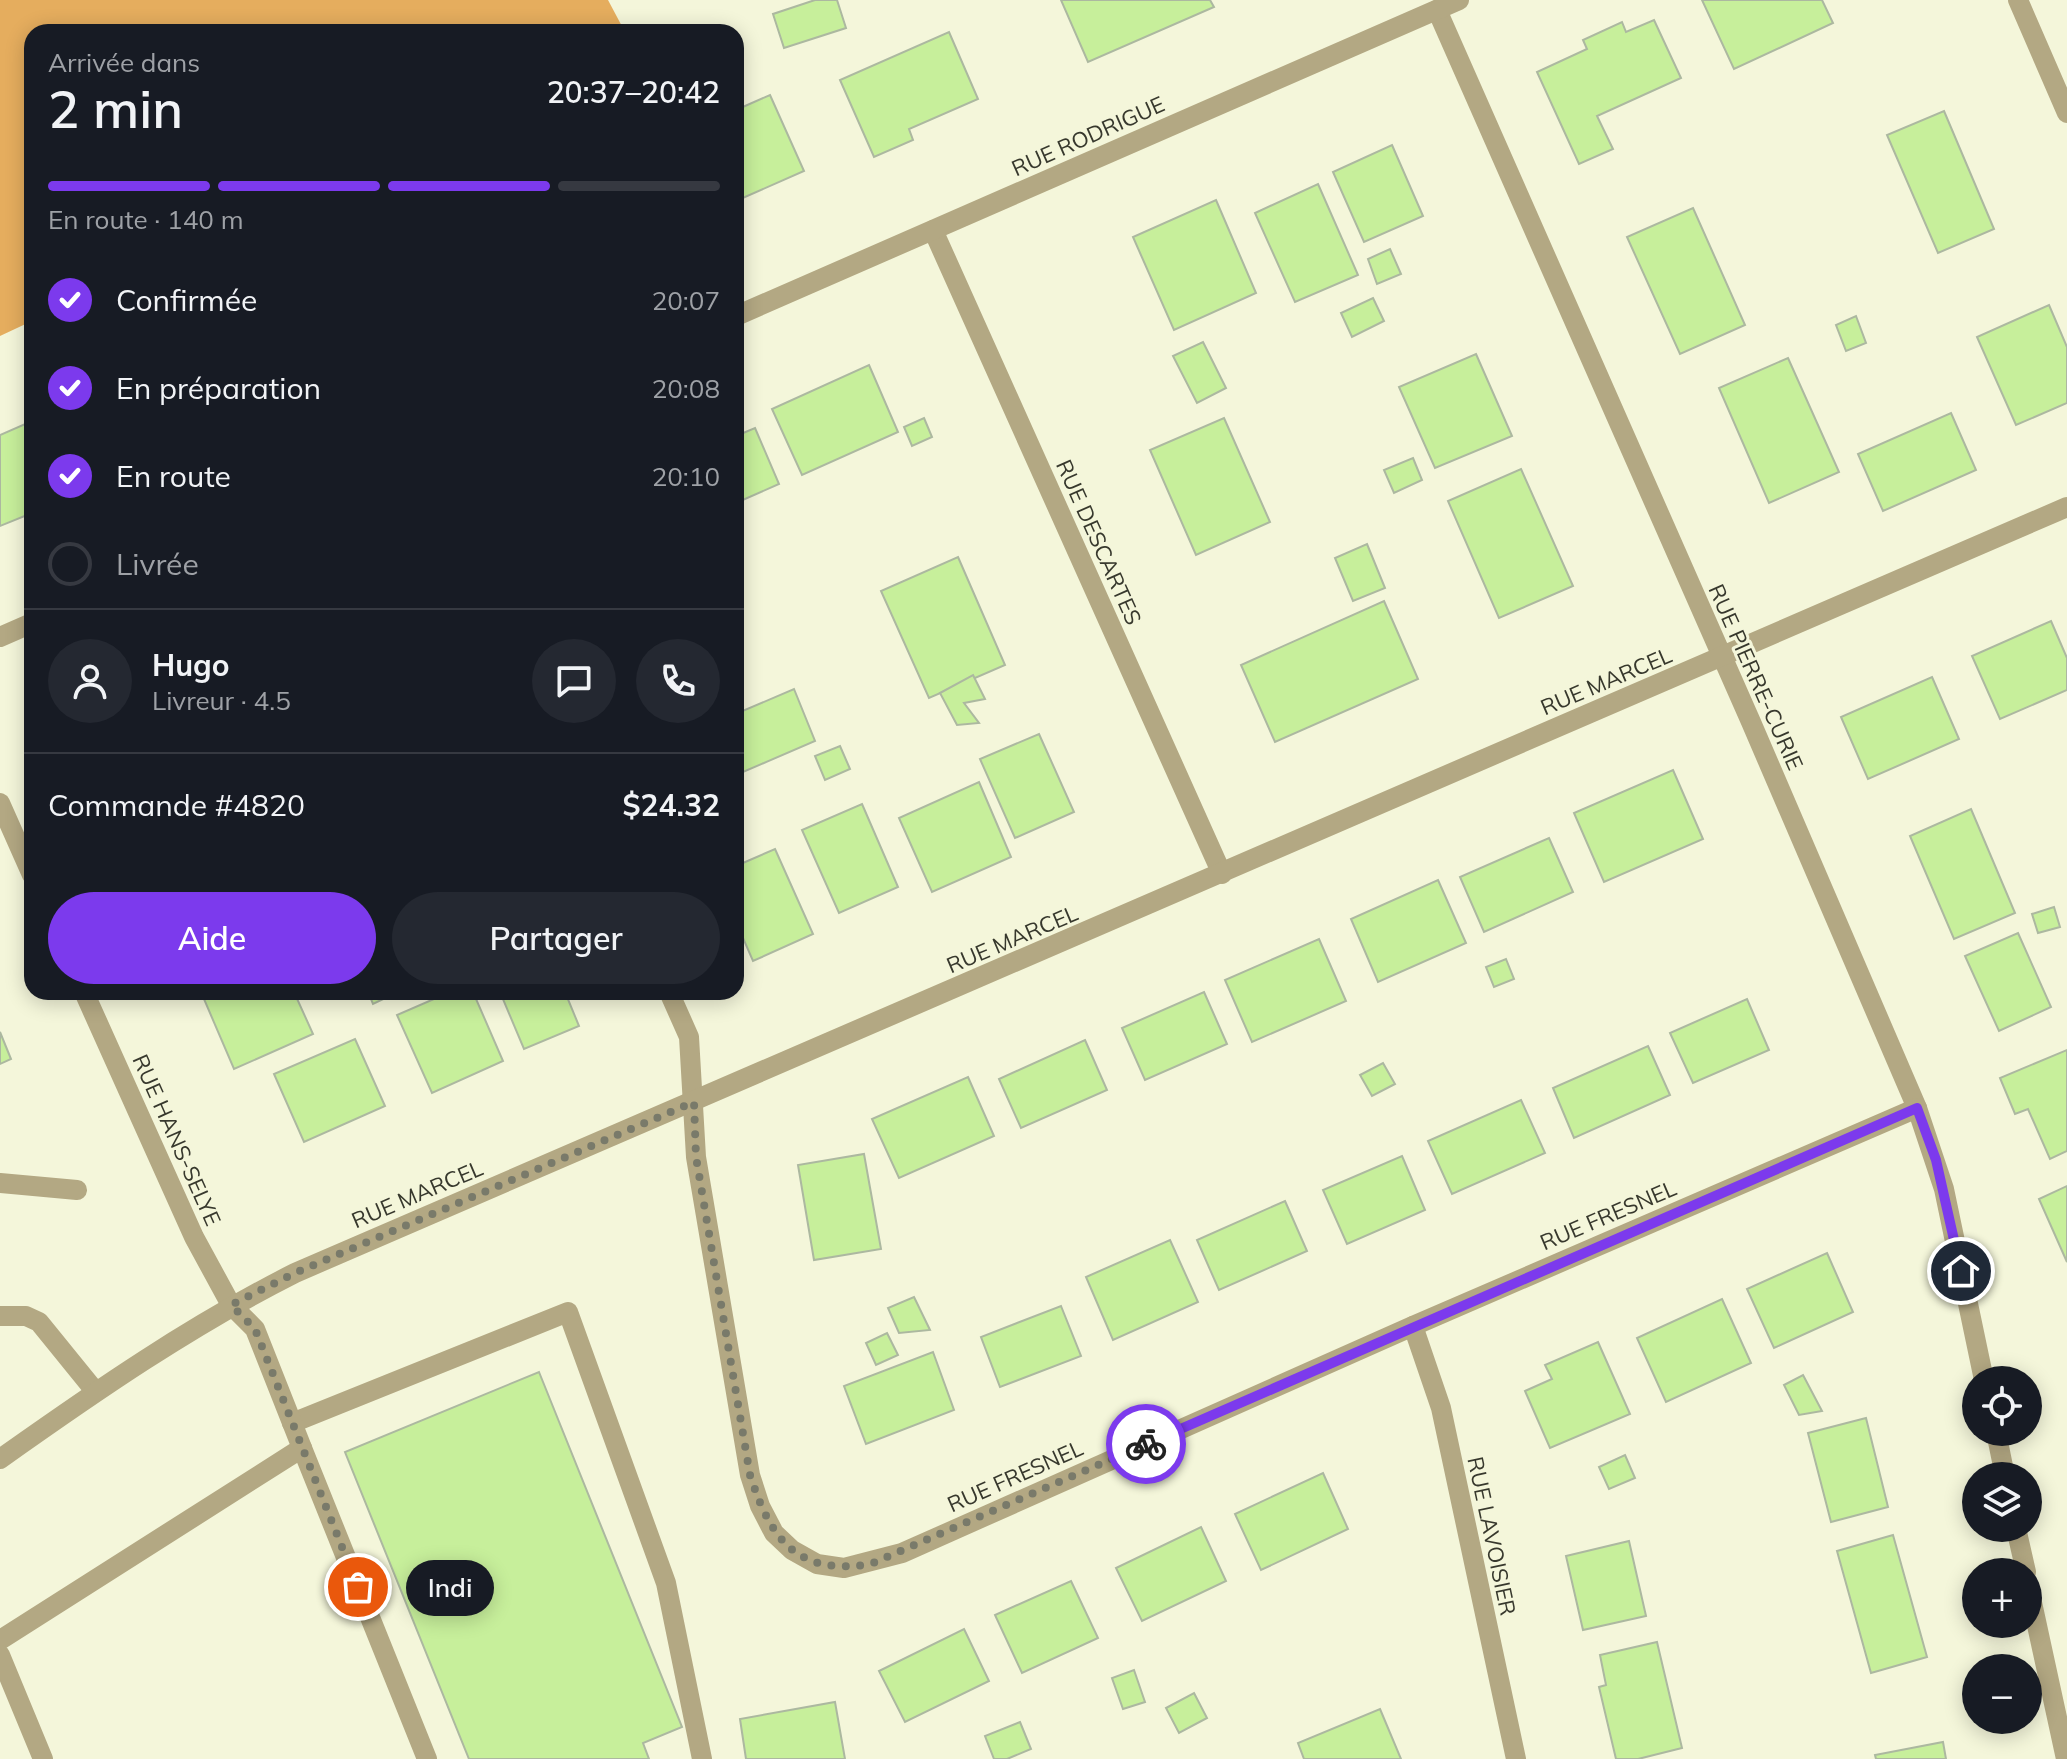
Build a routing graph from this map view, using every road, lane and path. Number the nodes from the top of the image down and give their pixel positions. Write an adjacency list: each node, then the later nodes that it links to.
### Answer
1 (1459, 0): 3 (street, RUE RODRIGUE)
2 (2018, 0): 4 (street)
3 (1437, 10): 5 (street, RUE RODRIGUE); 10 (street, RUE PIERRE-CURIE)
4 (2067, 113)
5 (933, 230): 6 (street, RUE RODRIGUE); 13 (street, RUE DESCARTES)
6 (744, 313)
7 (2067, 507): 10 (street, RUE MARCEL)
8 (24, 626): 9 (street)
9 (0, 637)
10 (1721, 658): 13 (street, RUE MARCEL); 17 (street, RUE PIERRE-CURIE)
11 (0, 803): 12 (street)
12 (24, 857)
13 (1222, 874): 16 (street, RUE MARCEL)
14 (88, 1000): 20 (street, RUE HANS-SELYE)
15 (673, 1000): 16 (street, RUE FRESNEL)
16 (694, 1102): 20 (street, RUE MARCEL); 22 (street, RUE FRESNEL)
17 (1917, 1108): 22 (street, RUE FRESNEL); 23 (street, RUE PIERRE-CURIE)
18 (0, 1183): 19 (street)
19 (77, 1190)
20 (231, 1305): 24 (street, RUE MARCEL); 25 (street, RUE HANS-SELYE)
21 (0, 1316): 24 (street)
22 (1413, 1326): 34 (street, RUE LAVOISIER)
23 (1981, 1366)
24 (95, 1391): 27 (street, RUE MARCEL)
25 (292, 1423): 26 (street, RUE HANS-SELYE); 33 (street)
26 (302, 1448): 29 (street); 32 (street, RUE HANS-SELYE)
27 (0, 1459)
28 (2040, 1638): 35 (street)
29 (0, 1640)
30 (0, 1655): 31 (street)
31 (43, 1759)
32 (427, 1759)
33 (702, 1759)
34 (1516, 1759)
35 (2066, 1759)

